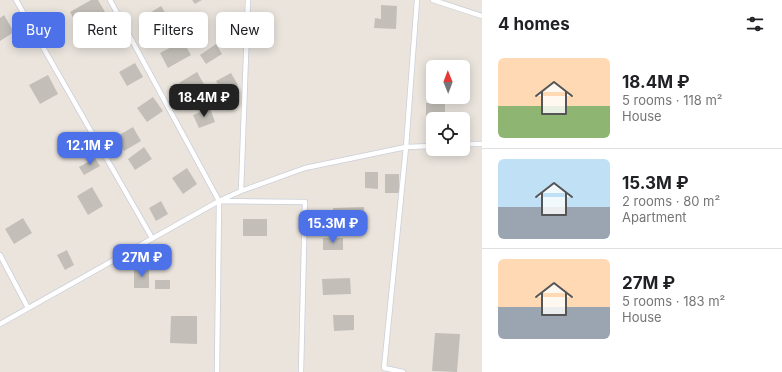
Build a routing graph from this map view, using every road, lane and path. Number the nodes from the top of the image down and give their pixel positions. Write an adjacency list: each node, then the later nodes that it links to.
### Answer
1 (16, 0): 13 (lane)
2 (110, 0): 12 (lane)
3 (248, 0): 11 (lane)
4 (417, 0): 10 (lane)
5 (433, 0): 6 (lane)
6 (482, 16)
7 (470, 144): 8 (lane)
8 (482, 144)
9 (426, 146): 10 (lane)
10 (406, 147): 11 (lane); 19 (lane)
11 (241, 191): 12 (lane)
12 (219, 201): 13 (lane); 17 (lane); 18 (lane)
13 (152, 238): 15 (lane)
14 (0, 255): 15 (lane)
15 (28, 308): 16 (lane)
16 (0, 324)
17 (217, 372)
18 (301, 372)
19 (403, 372)

